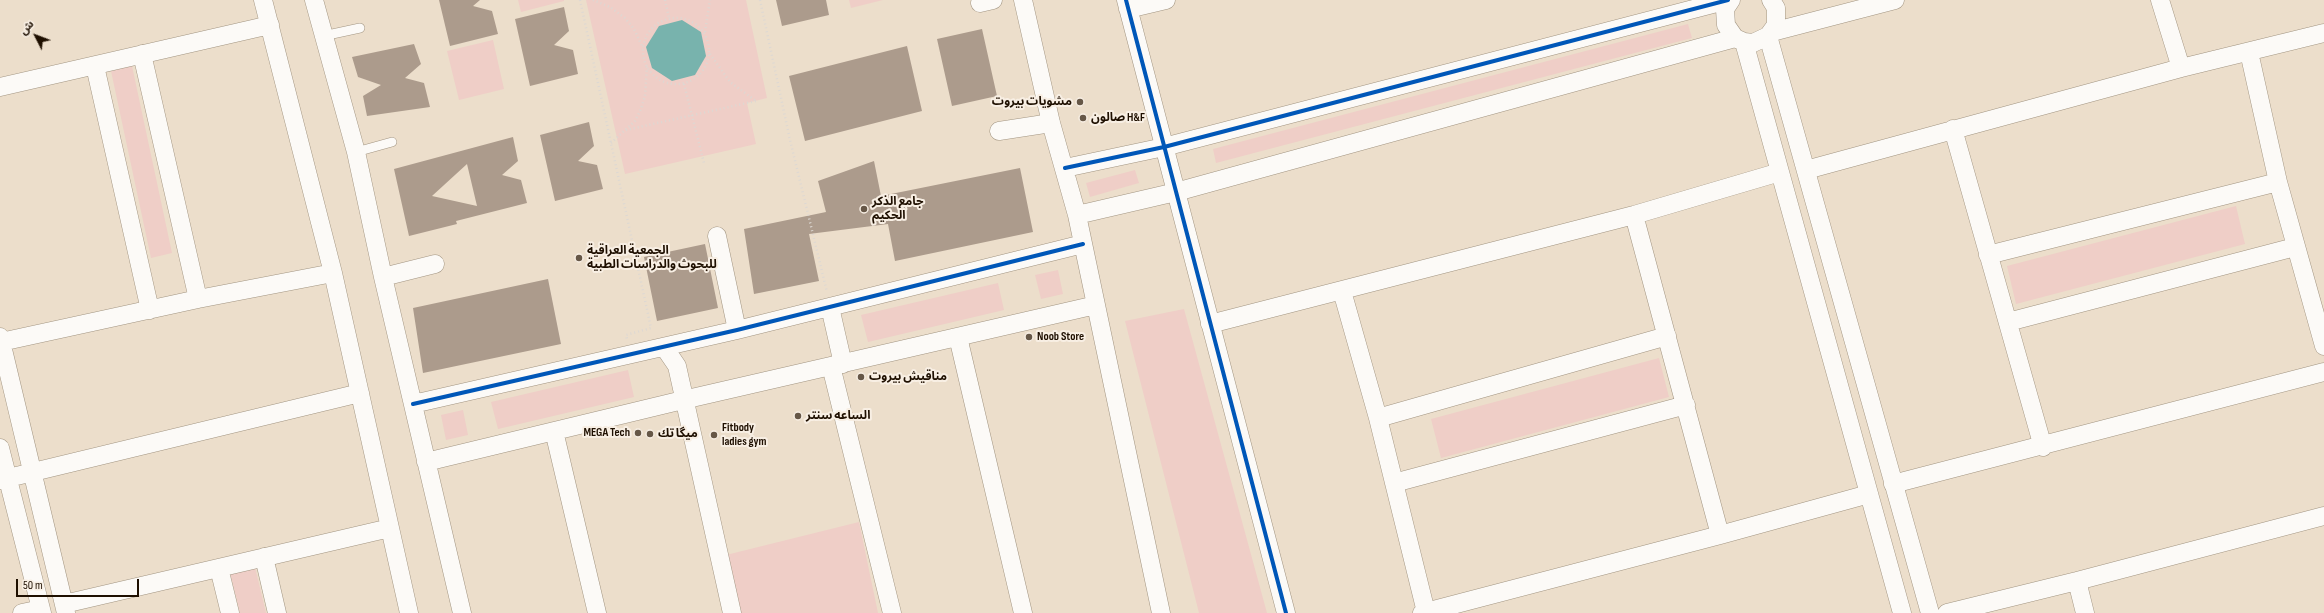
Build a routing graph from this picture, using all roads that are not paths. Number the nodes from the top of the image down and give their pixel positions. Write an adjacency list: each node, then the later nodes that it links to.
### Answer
1 (264, 0): 10 (street)
2 (314, 0): 14 (street)
3 (1023, 0): 21 (street)
4 (1166, 0): 9 (street)
5 (1729, 0): 15 (street); 25 (street)
6 (1771, 0): 13 (street)
7 (1894, 0): 13 (street)
8 (2160, 0): 19 (street)
9 (1127, 4): 25 (street)
10 (270, 25): 17 (street); 39 (street)
11 (360, 28): 14 (lane)
12 (2324, 32): 16 (street)
13 (1770, 34): 15 (street); 28 (street)
14 (324, 36): 26 (street)
15 (1740, 40): 29 (street); 31 (street)
16 (2249, 52): 19 (street); 30 (street)
17 (142, 54): 18 (street); 42 (street)
18 (96, 66): 20 (street); 45 (street)
19 (2181, 68): 22 (street)
20 (0, 87)
21 (1051, 123): 23 (street); 27 (street)
22 (1954, 129): 28 (street); 37 (street)
23 (999, 131)
24 (392, 142): 26 (lane)
25 (1164, 147): 27 (street); 31 (street)
26 (356, 152): 40 (street)
27 (1065, 168): 32 (street)
28 (1806, 170): 68 (street)
29 (1780, 172): 33 (street); 69 (street)
30 (2278, 182): 36 (street); 37 (street)
31 (1176, 192): 32 (street); 47 (street)
32 (1077, 215): 35 (street)
33 (1634, 215): 41 (street); 49 (street)
34 (717, 236): 48 (street)
35 (1082, 244): 43 (street); 44 (street)
36 (2295, 247): 46 (street); 52 (street)
37 (1988, 255): 46 (street)
38 (435, 264): 40 (street)
39 (334, 273): 42 (street); 56 (street)
40 (383, 277): 58 (street)
41 (1342, 291): 47 (street); 60 (street)
42 (198, 299): 45 (street)
43 (1096, 305): 50 (street); 88 (street)
44 (830, 307): 48 (street); 54 (street)
45 (150, 310): 51 (street)
46 (2008, 322): 62 (street)
47 (1210, 324): 89 (street)
48 (737, 330): 53 (street)
49 (1667, 336): 59 (street); 60 (street)
50 (958, 338): 54 (street); 87 (street)
51 (1, 340): 65 (street)
52 (2324, 346)
53 (664, 347): 57 (street); 58 (street)
54 (837, 365): 57 (street); 86 (street)
55 (2324, 372): 62 (street)
56 (360, 393): 65 (street); 71 (street)
57 (683, 400): 61 (street); 85 (street)
58 (413, 404): 64 (street)
59 (1686, 405): 67 (street); 72 (street)
60 (1378, 418): 67 (street)
61 (554, 431): 64 (street); 84 (street)
62 (2043, 447): 68 (street)
63 (0, 448): 66 (street)
64 (426, 462): 83 (street)
65 (32, 473): 66 (street); 76 (street)
66 (4, 480): 77 (street)
67 (1394, 483): 78 (street)
68 (1893, 484): 91 (street)
69 (1869, 494): 72 (street); 90 (street)
70 (2324, 516): 75 (street)
71 (390, 528): 73 (street); 82 (street)
72 (1720, 535): 78 (street)
73 (264, 557): 74 (street); 81 (street)
74 (219, 568): 76 (street); 80 (street)
75 (2077, 581): 92 (street); 93 (street)
76 (65, 608)
77 (41, 611): 79 (street)
78 (1424, 612)
79 (22, 613)
80 (230, 613)
81 (277, 613)
82 (409, 613)
83 (462, 613)
84 (597, 613)
85 (732, 613)
86 (892, 613)
87 (1024, 613)
88 (1162, 613)
89 (1286, 613)
90 (1902, 613)
91 (1930, 613)
92 (1947, 613)
93 (2086, 613)

